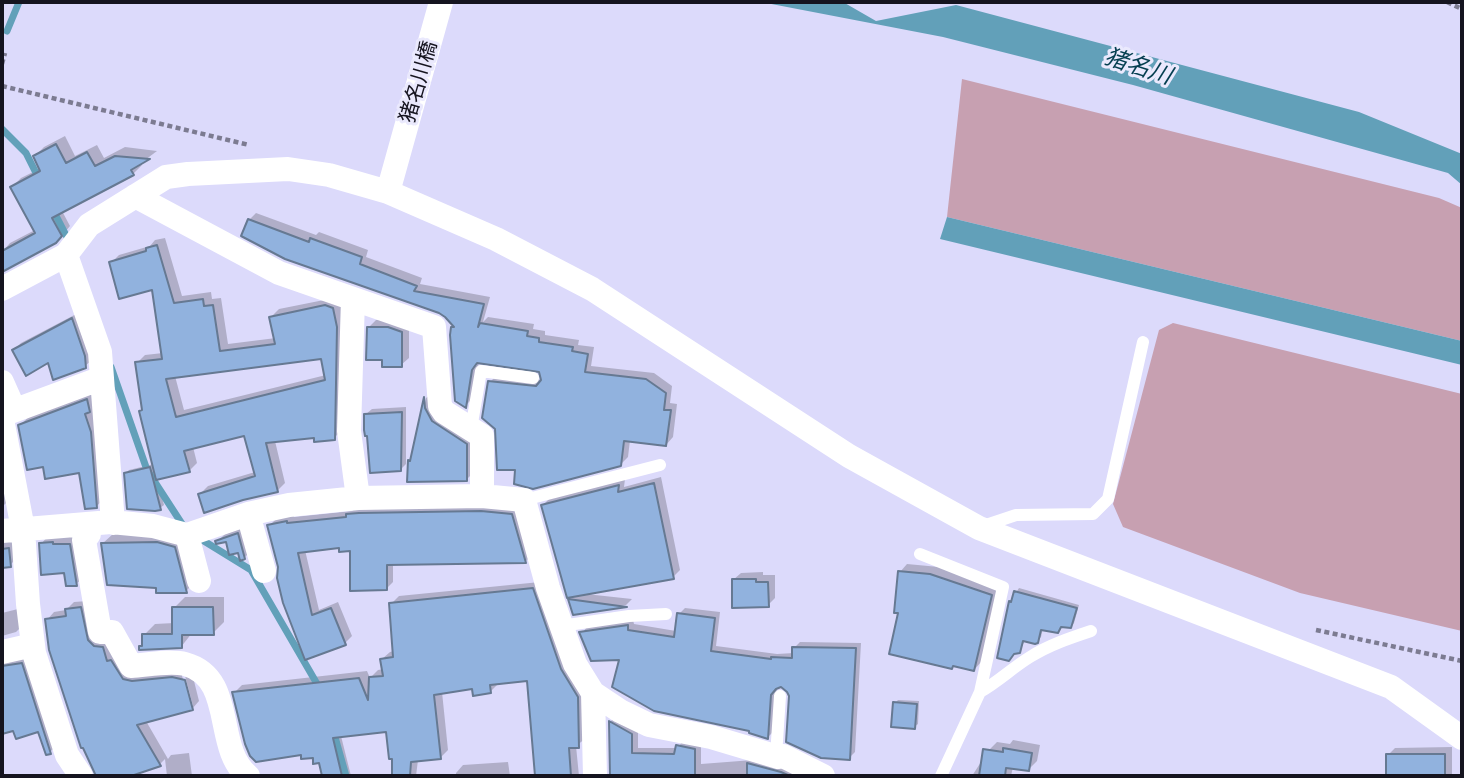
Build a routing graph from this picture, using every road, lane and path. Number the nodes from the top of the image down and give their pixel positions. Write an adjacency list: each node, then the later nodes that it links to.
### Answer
1 (441, 2): 8 (street, 猪名川橋)
2 (1447, 2): 3 (path)
3 (1462, 9)
4 (5, 53): 5 (path)
5 (2, 64)
6 (2, 86): 7 (path)
7 (252, 146)
8 (388, 192): 9 (street); 25 (street)
9 (135, 196): 10 (street); 12 (street)
10 (66, 255): 11 (street); 14 (street)
11 (2, 289)
12 (353, 299): 18 (street); 21 (street)
13 (1143, 342): 25 (lane)
14 (102, 377): 17 (street); 24 (street)
15 (533, 378): 18 (lane)
16 (2, 382): 17 (street)
17 (6, 414): 26 (street)
18 (471, 429): 20 (street)
19 (660, 465): 22 (lane)
20 (482, 496): 21 (street); 22 (street)
21 (358, 498): 23 (street)
22 (524, 500): 32 (street)
23 (248, 514): 27 (street); 29 (street)
24 (101, 524): 26 (street); 27 (street); 44 (street)
25 (979, 527): 41 (street)
26 (12, 530): 35 (street)
27 (187, 535): 30 (street)
28 (920, 554): 38 (lane)
29 (264, 571)
30 (199, 582)
31 (666, 614): 32 (lane)
32 (561, 626): 39 (street)
33 (1303, 627): 37 (path)
34 (1091, 631): 38 (lane)
35 (33, 645): 36 (street); 43 (street)
36 (2, 652)
37 (1462, 661)
38 (980, 692): 47 (lane)
39 (593, 693): 42 (street); 45 (street)
40 (780, 696): 42 (lane)
41 (1462, 738)
42 (776, 756): 46 (street)
43 (81, 776)
44 (248, 776)
45 (595, 776)
46 (823, 776)
47 (941, 776)

